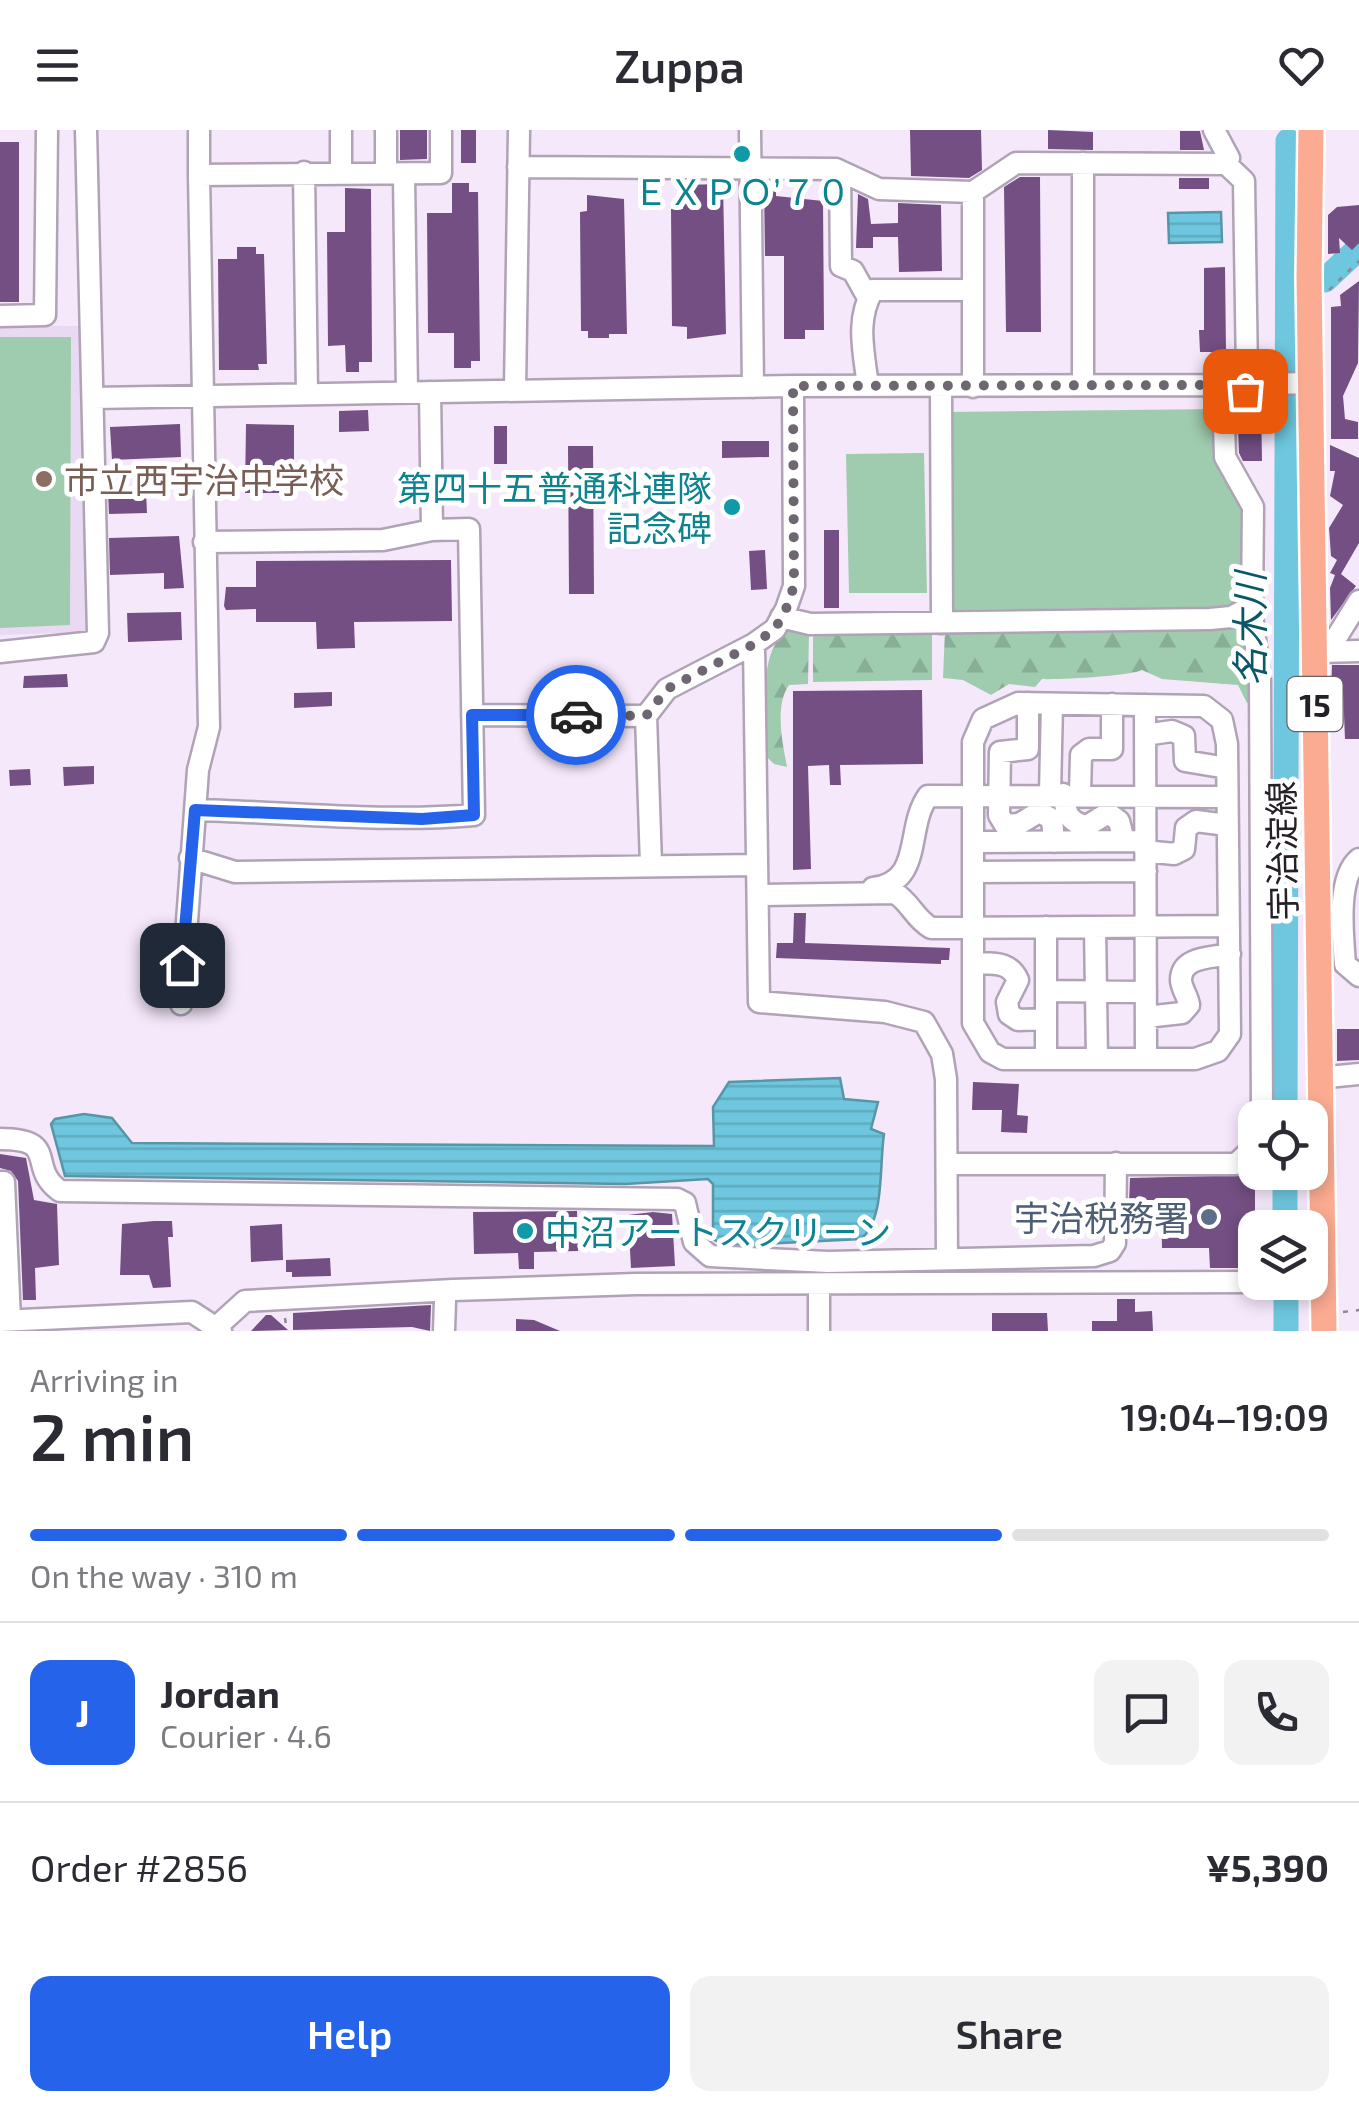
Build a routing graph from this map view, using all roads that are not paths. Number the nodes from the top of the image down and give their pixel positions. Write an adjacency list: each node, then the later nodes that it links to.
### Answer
1 (47, 130): 23 (street)
2 (86, 130): 38 (street)
3 (199, 130): 19 (street)
4 (341, 130): 17 (street)
5 (386, 130): 18 (street)
6 (441, 130): 18 (street)
7 (518, 130): 13 (street)
8 (750, 130): 14 (street)
9 (1214, 130): 12 (street)
10 (1311, 130): 25 (main road, 宇治淀線 / 15)
11 (1083, 163): 12 (street); 20 (street); 29 (street)
12 (1226, 164): 24 (street)
13 (518, 167): 14 (street); 33 (street)
14 (751, 167): 15 (street); 30 (street)
15 (840, 171): 20 (street); 22 (street)
16 (304, 172): 17 (street); 19 (street); 36 (street)
17 (342, 172): 18 (street)
18 (395, 174): 34 (street)
19 (199, 175): 37 (street)
20 (973, 192): 21 (street)
21 (973, 290): 22 (street); 32 (street)
22 (868, 298): 28 (street)
23 (0, 316)
24 (1256, 379): 25 (street); 26 (street)
25 (1303, 383): 48 (main road, 宇治淀線 / 15)
26 (1223, 385): 29 (street); 42 (street)
27 (793, 386): 28 (street); 30 (street); 43 (street)
28 (868, 386): 31 (street)
29 (1083, 386): 32 (street)
30 (754, 387): 33 (street)
31 (940, 387): 32 (street); 44 (street)
32 (973, 387)
33 (515, 390): 35 (street)
34 (407, 392): 35 (street); 36 (street)
35 (430, 392): 39 (street)
36 (306, 394): 37 (street)
37 (200, 396): 38 (street); 40 (street)
38 (93, 398): 47 (street)
39 (432, 530): 40 (street); 53 (street)
40 (204, 542): 62 (street)
41 (1359, 601): 48 (street)
42 (1252, 606): 44 (street); 98 (street)
43 (781, 617): 44 (street); 45 (street)
44 (942, 622)
45 (754, 644): 54 (street); 71 (street)
46 (1359, 650): 48 (street)
47 (0, 652)
48 (1321, 652): 69 (main road, 宇治淀線 / 15)
49 (1028, 704): 50 (street); 57 (street); 58 (street)
50 (1052, 704): 51 (street); 59 (street)
51 (1112, 704): 52 (street); 59 (street)
52 (1145, 705): 55 (street); 56 (street)
53 (472, 715): 54 (street); 62 (street)
54 (646, 716): 70 (street)
55 (1145, 735): 56 (street); 60 (street)
56 (1227, 768): 61 (street)
57 (973, 794): 58 (street); 64 (street); 74 (street)
58 (999, 794): 59 (street); 65 (street)
59 (1064, 794): 60 (street); 66 (street)
60 (1145, 794): 61 (street); 66 (street)
61 (1227, 797): 63 (street)
62 (195, 810): 67 (street)
63 (1228, 825): 66 (street); 76 (street)
64 (973, 842): 65 (street); 72 (street)
65 (1054, 842): 66 (street)
66 (1140, 851): 72 (street); 79 (street)
67 (190, 858): 70 (street); 90 (street)
68 (1358, 859): 69 (street); 73 (street)
69 (1316, 862): 82 (main road, 宇治淀線 / 15)
70 (651, 864): 71 (street)
71 (757, 865): 75 (street)
72 (973, 872): 80 (street)
73 (1352, 889): 81 (street)
74 (813, 891): 75 (street); 80 (street)
75 (758, 895): 102 (street)
76 (1229, 926): 79 (street); 83 (street)
77 (1046, 927): 78 (street); 80 (street); 87 (street)
78 (1094, 927): 79 (street); 88 (street)
79 (1146, 927): 89 (street)
80 (973, 928): 85 (street)
81 (1349, 937): 82 (street); 84 (street); 86 (street)
82 (1317, 941): 97 (main road, 宇治淀線 / 15)
83 (1230, 954): 91 (street); 95 (street)
84 (1359, 960)
85 (973, 963): 92 (street); 93 (street)
86 (1359, 976)
87 (1046, 990): 88 (street); 92 (street)
88 (1096, 990): 89 (street); 94 (street)
89 (1146, 992): 91 (street)
90 (180, 1004)
91 (1146, 1017): 95 (street)
92 (1046, 1018): 93 (street)
93 (1046, 1059): 94 (street)
94 (1097, 1059): 95 (street)
95 (1146, 1059)
96 (1359, 1074): 97 (street)
97 (1318, 1078): 104 (main road, 宇治淀線 / 15)
98 (1262, 1100)
99 (0, 1139): 105 (street)
100 (1238, 1162): 101 (street)
101 (1116, 1163): 102 (street); 105 (street)
102 (949, 1164): 105 (street)
103 (0, 1182): 109 (street)
104 (1318, 1210)
105 (946, 1260)
106 (1238, 1282): 107 (street)
107 (819, 1286): 111 (street); 113 (street)
108 (446, 1301): 112 (street)
109 (5, 1320): 110 (street)
110 (73, 1324): 111 (street)
111 (216, 1329)
112 (444, 1331)
113 (819, 1331)

